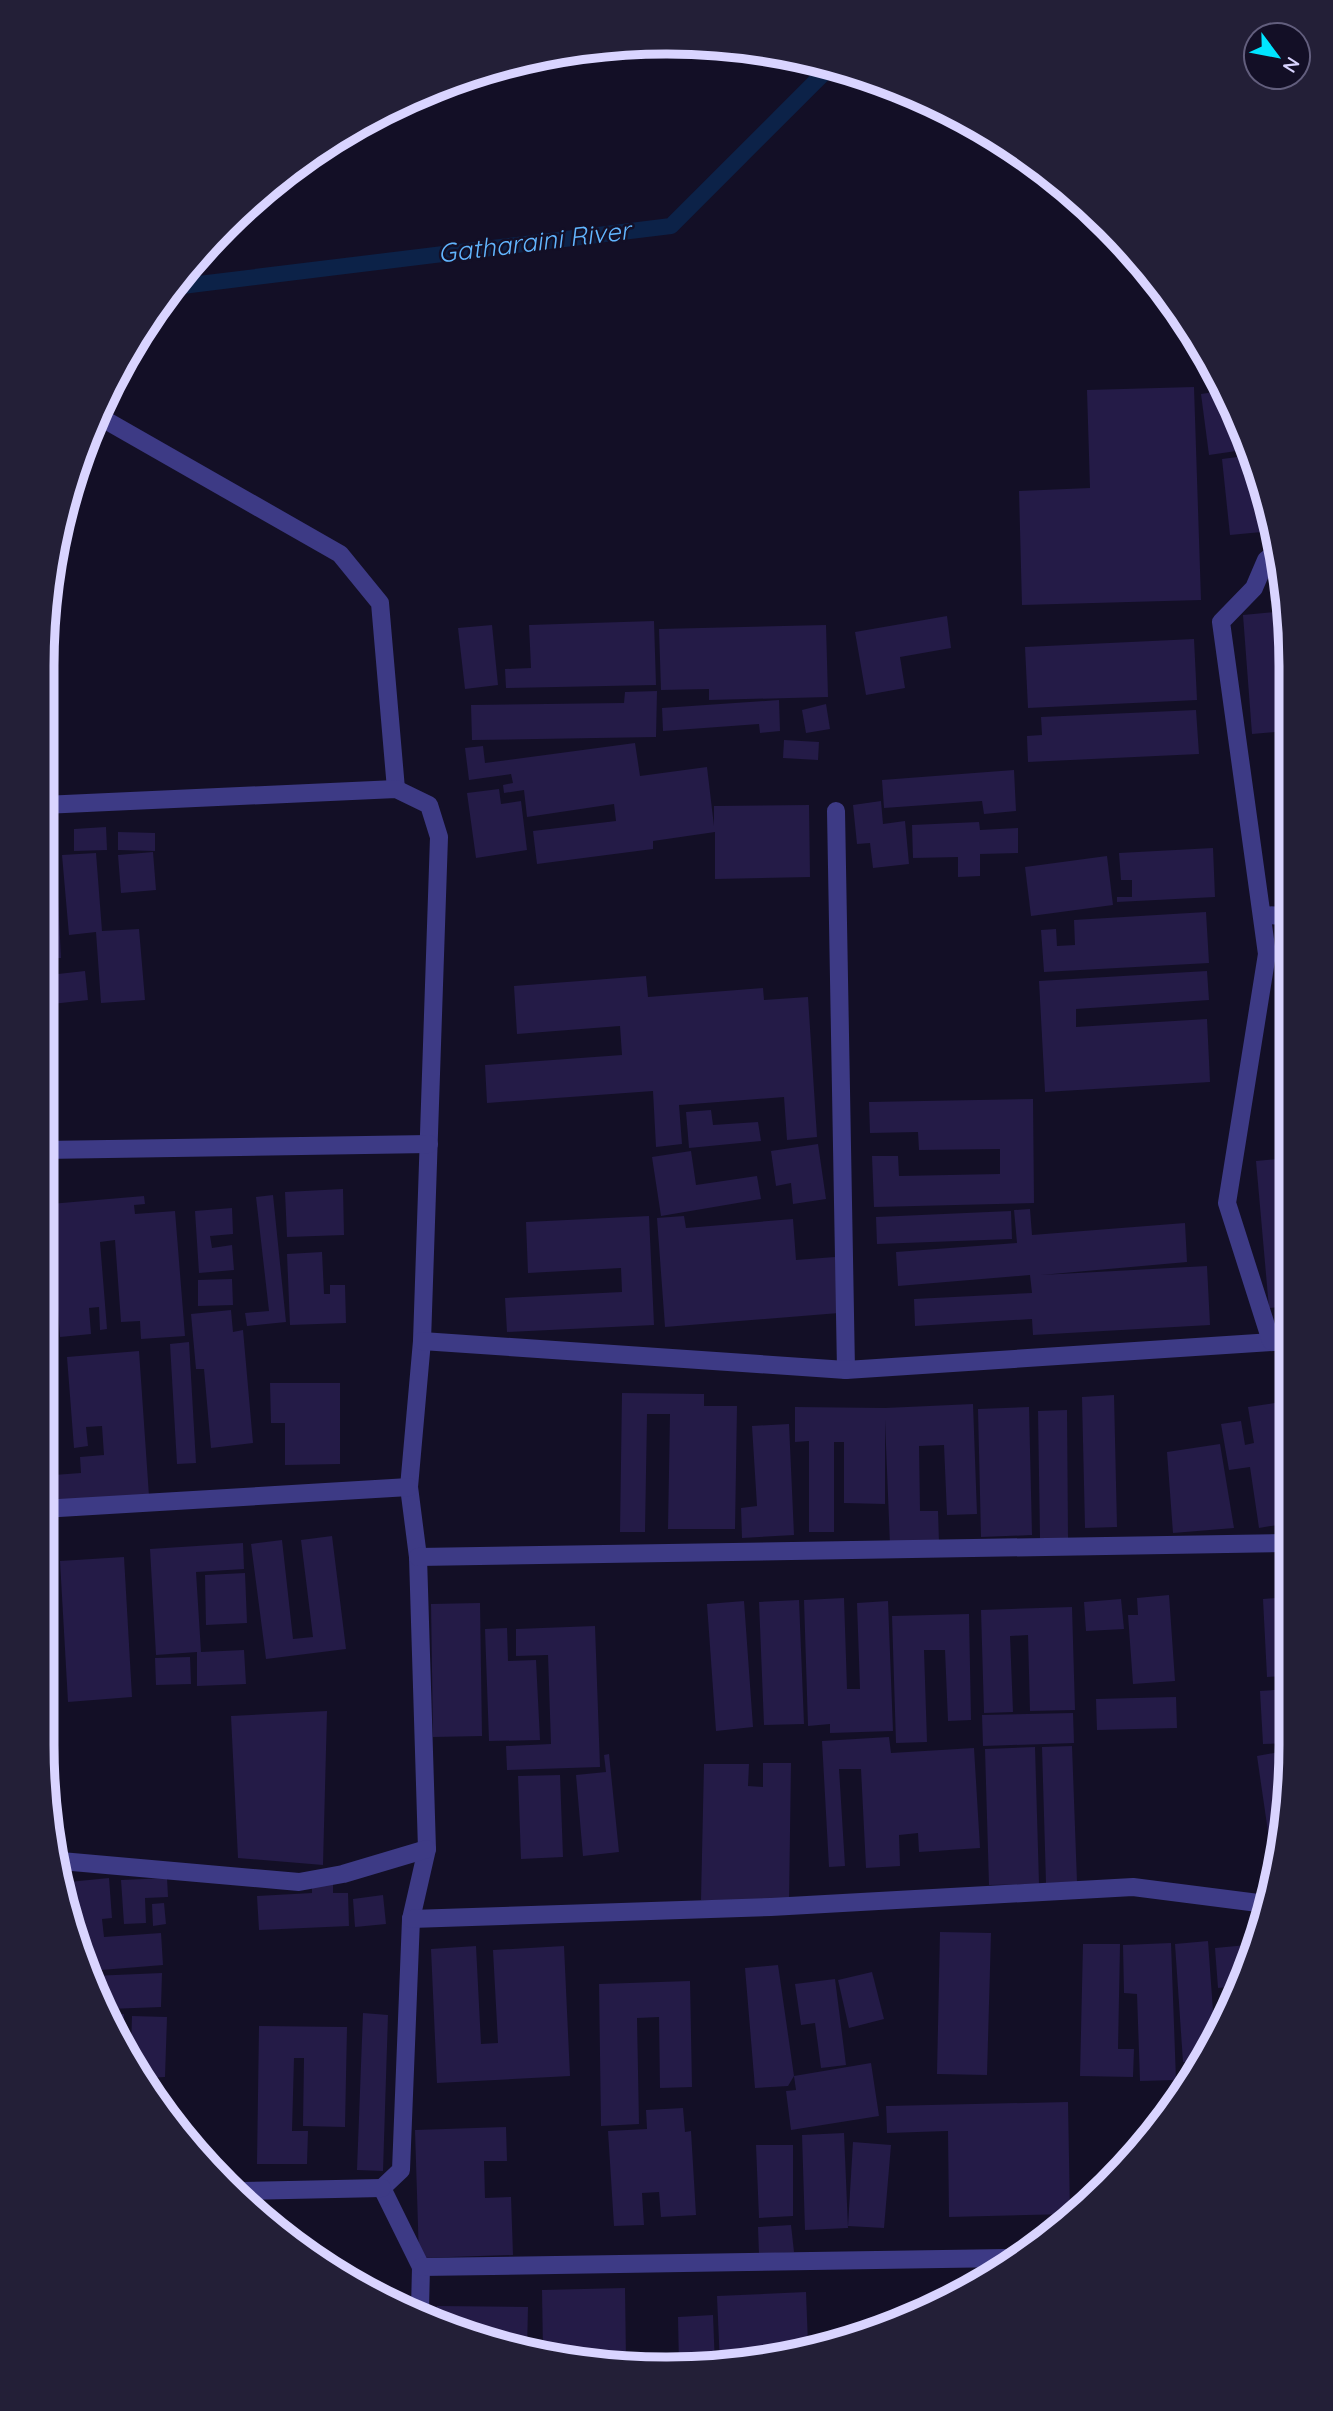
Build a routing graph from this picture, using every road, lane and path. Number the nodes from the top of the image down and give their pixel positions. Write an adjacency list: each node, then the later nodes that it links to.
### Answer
1 (106, 420): 3 (street)
2 (1269, 558): 6 (street)
3 (396, 789): 4 (street); 8 (street)
4 (54, 805)
5 (836, 811): 12 (street)
6 (1262, 915): 7 (street); 11 (street)
7 (1279, 916)
8 (429, 1144): 9 (street); 10 (street)
9 (54, 1150)
10 (422, 1341): 12 (street); 13 (street)
11 (1279, 1341): 12 (street)
12 (846, 1370)
13 (409, 1487): 14 (street); 16 (street)
14 (54, 1508)
15 (1279, 1543): 16 (street)
16 (418, 1557): 17 (street)
17 (427, 1849): 18 (street); 20 (street)
18 (66, 1861)
19 (1258, 1903): 20 (street)
20 (411, 1919): 21 (street)
21 (382, 2188): 22 (street); 24 (street)
22 (248, 2191)
23 (1000, 2258): 24 (street)
24 (421, 2267): 25 (street)
25 (420, 2305)

